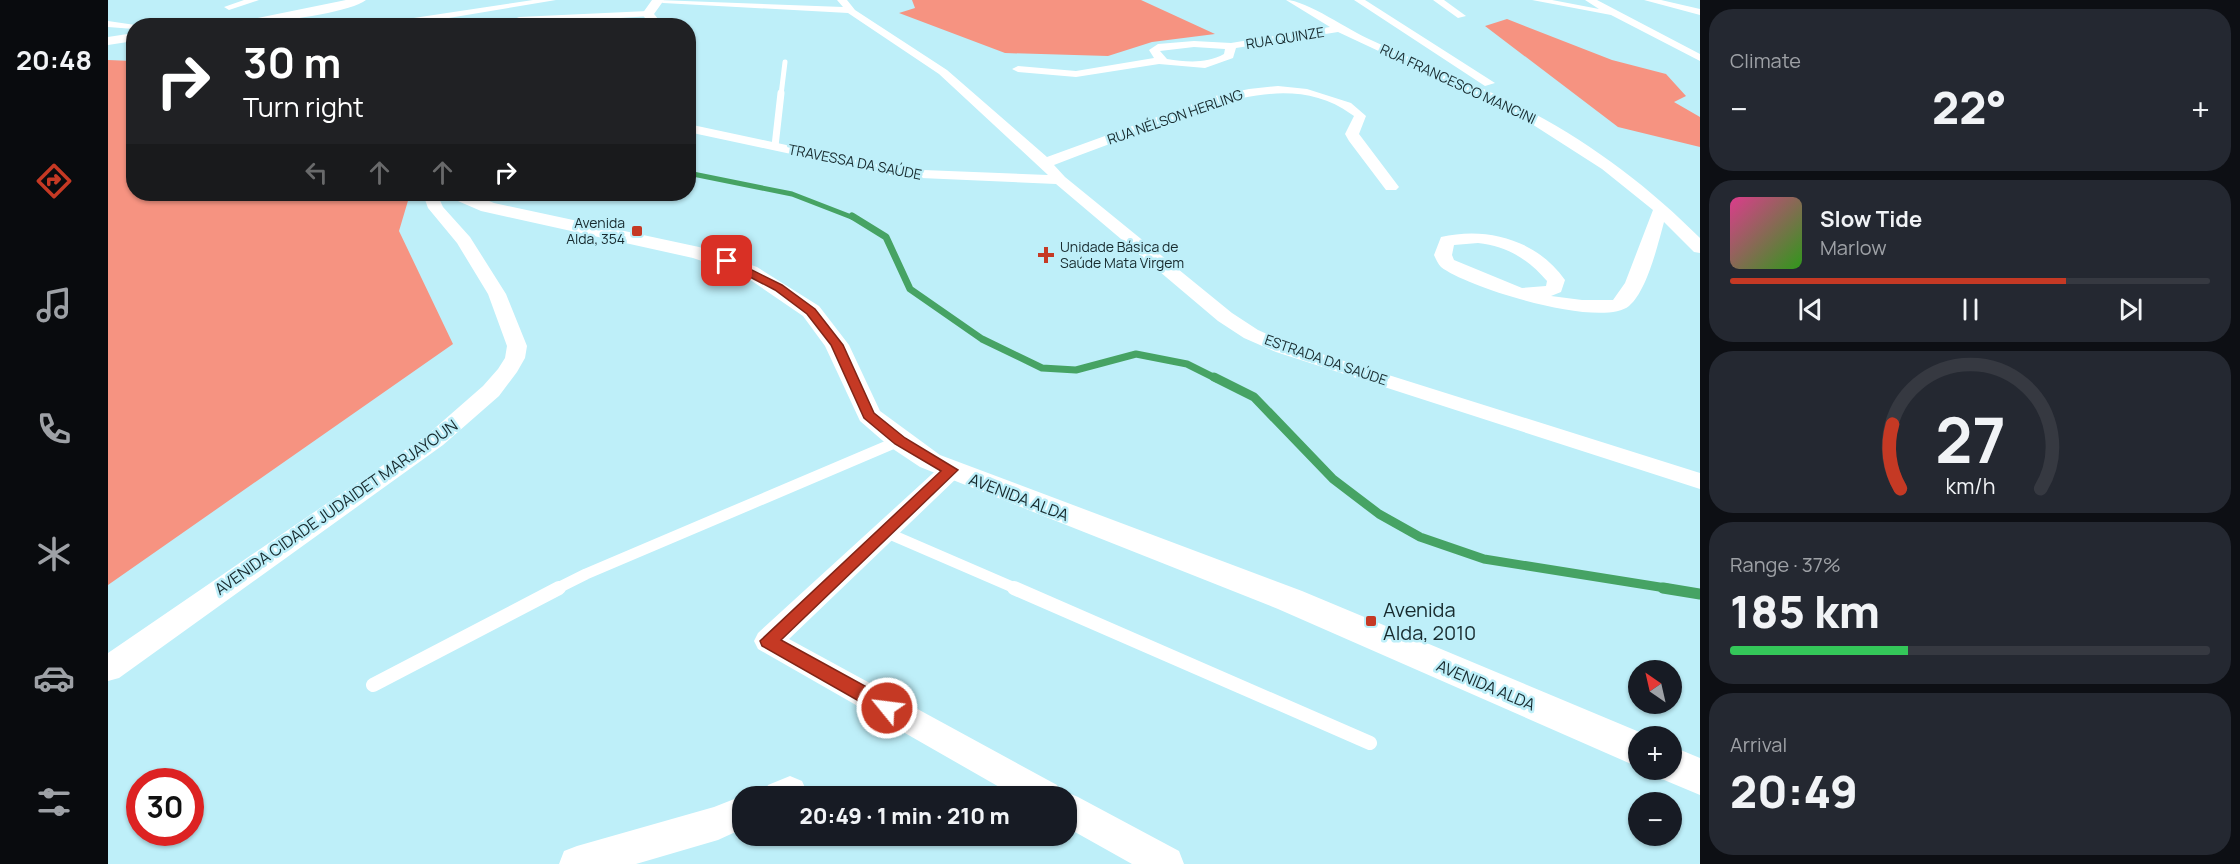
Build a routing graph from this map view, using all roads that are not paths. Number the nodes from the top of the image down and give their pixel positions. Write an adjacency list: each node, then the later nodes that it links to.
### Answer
1 (254, 0): 15 (street)
2 (360, 0): 20 (street)
3 (551, 0): 21 (street)
4 (658, 0): 17 (street)
5 (663, 0): 12 (street)
6 (1291, 0): 26 (street, RUA FRANCESCO MANCINI)
7 (1359, 0): 34 (street)
8 (1438, 0): 18 (street)
9 (1537, 0): 19 (street)
10 (1590, 0): 19 (street)
11 (1649, 0): 16 (street)
12 (732, 2): 13 (street)
13 (792, 4): 14 (street)
14 (846, 5): 37 (street, ESTRADA DA SAÚDE)
15 (230, 7)
16 (1700, 12)
17 (648, 14): 22 (street); 23 (street)
18 (1461, 16)
19 (1619, 16): 30 (street)
20 (280, 18)
21 (433, 18)
22 (562, 18)
23 (651, 18)
24 (108, 24): 25 (street)
25 (126, 25)
26 (1339, 29): 29 (street, RUA QUINZE); 34 (street, RUA FRANCESCO MANCINI)
27 (126, 38): 28 (street)
28 (108, 41)
29 (1231, 46): 31 (street, RUA QUINZE); 31 (street, RUA QUINZE)
30 (1700, 58)
31 (1161, 60): 33 (street, RUA QUINZE)
32 (785, 62): 36 (lane)
33 (1018, 69)
34 (1525, 114): 42 (street, RUA FRANCESCO MANCINI)
35 (696, 130): 36 (street, TRAVESSA DA SAÚDE)
36 (775, 146): 38 (street, TRAVESSA DA SAÚDE)
37 (1045, 163): 38 (street, ESTRADA DA SAÚDE); 39 (street, RUA NÉLSON HERLING)
38 (1060, 180): 47 (street, ESTRADA DA SAÚDE)
39 (1391, 187)
40 (433, 201): 49 (street, AVENIDA CIDADE JUDAIDET MARJAYOUN)
41 (474, 201): 45 (street, AVENIDA ALDA)
42 (1660, 211): 43 (street, RUA FRANCESCO MANCINI); 44 (street)
43 (1700, 248)
44 (1519, 294): 44 (street)
45 (900, 441): 46 (street, AVENIDA ALDA); 50 (lane)
46 (951, 470): 48 (street); 52 (street, AVENIDA ALDA)
47 (1700, 481)
48 (885, 532): 51 (lane); 55 (street)
49 (108, 669)
50 (373, 685)
51 (1370, 743)
52 (1628, 746)
53 (1682, 769): 54 (street)
54 (1700, 777)
55 (1027, 786)
56 (1077, 814): 59 (street)
57 (732, 817): 58 (street)
58 (577, 864)
59 (1166, 864)

